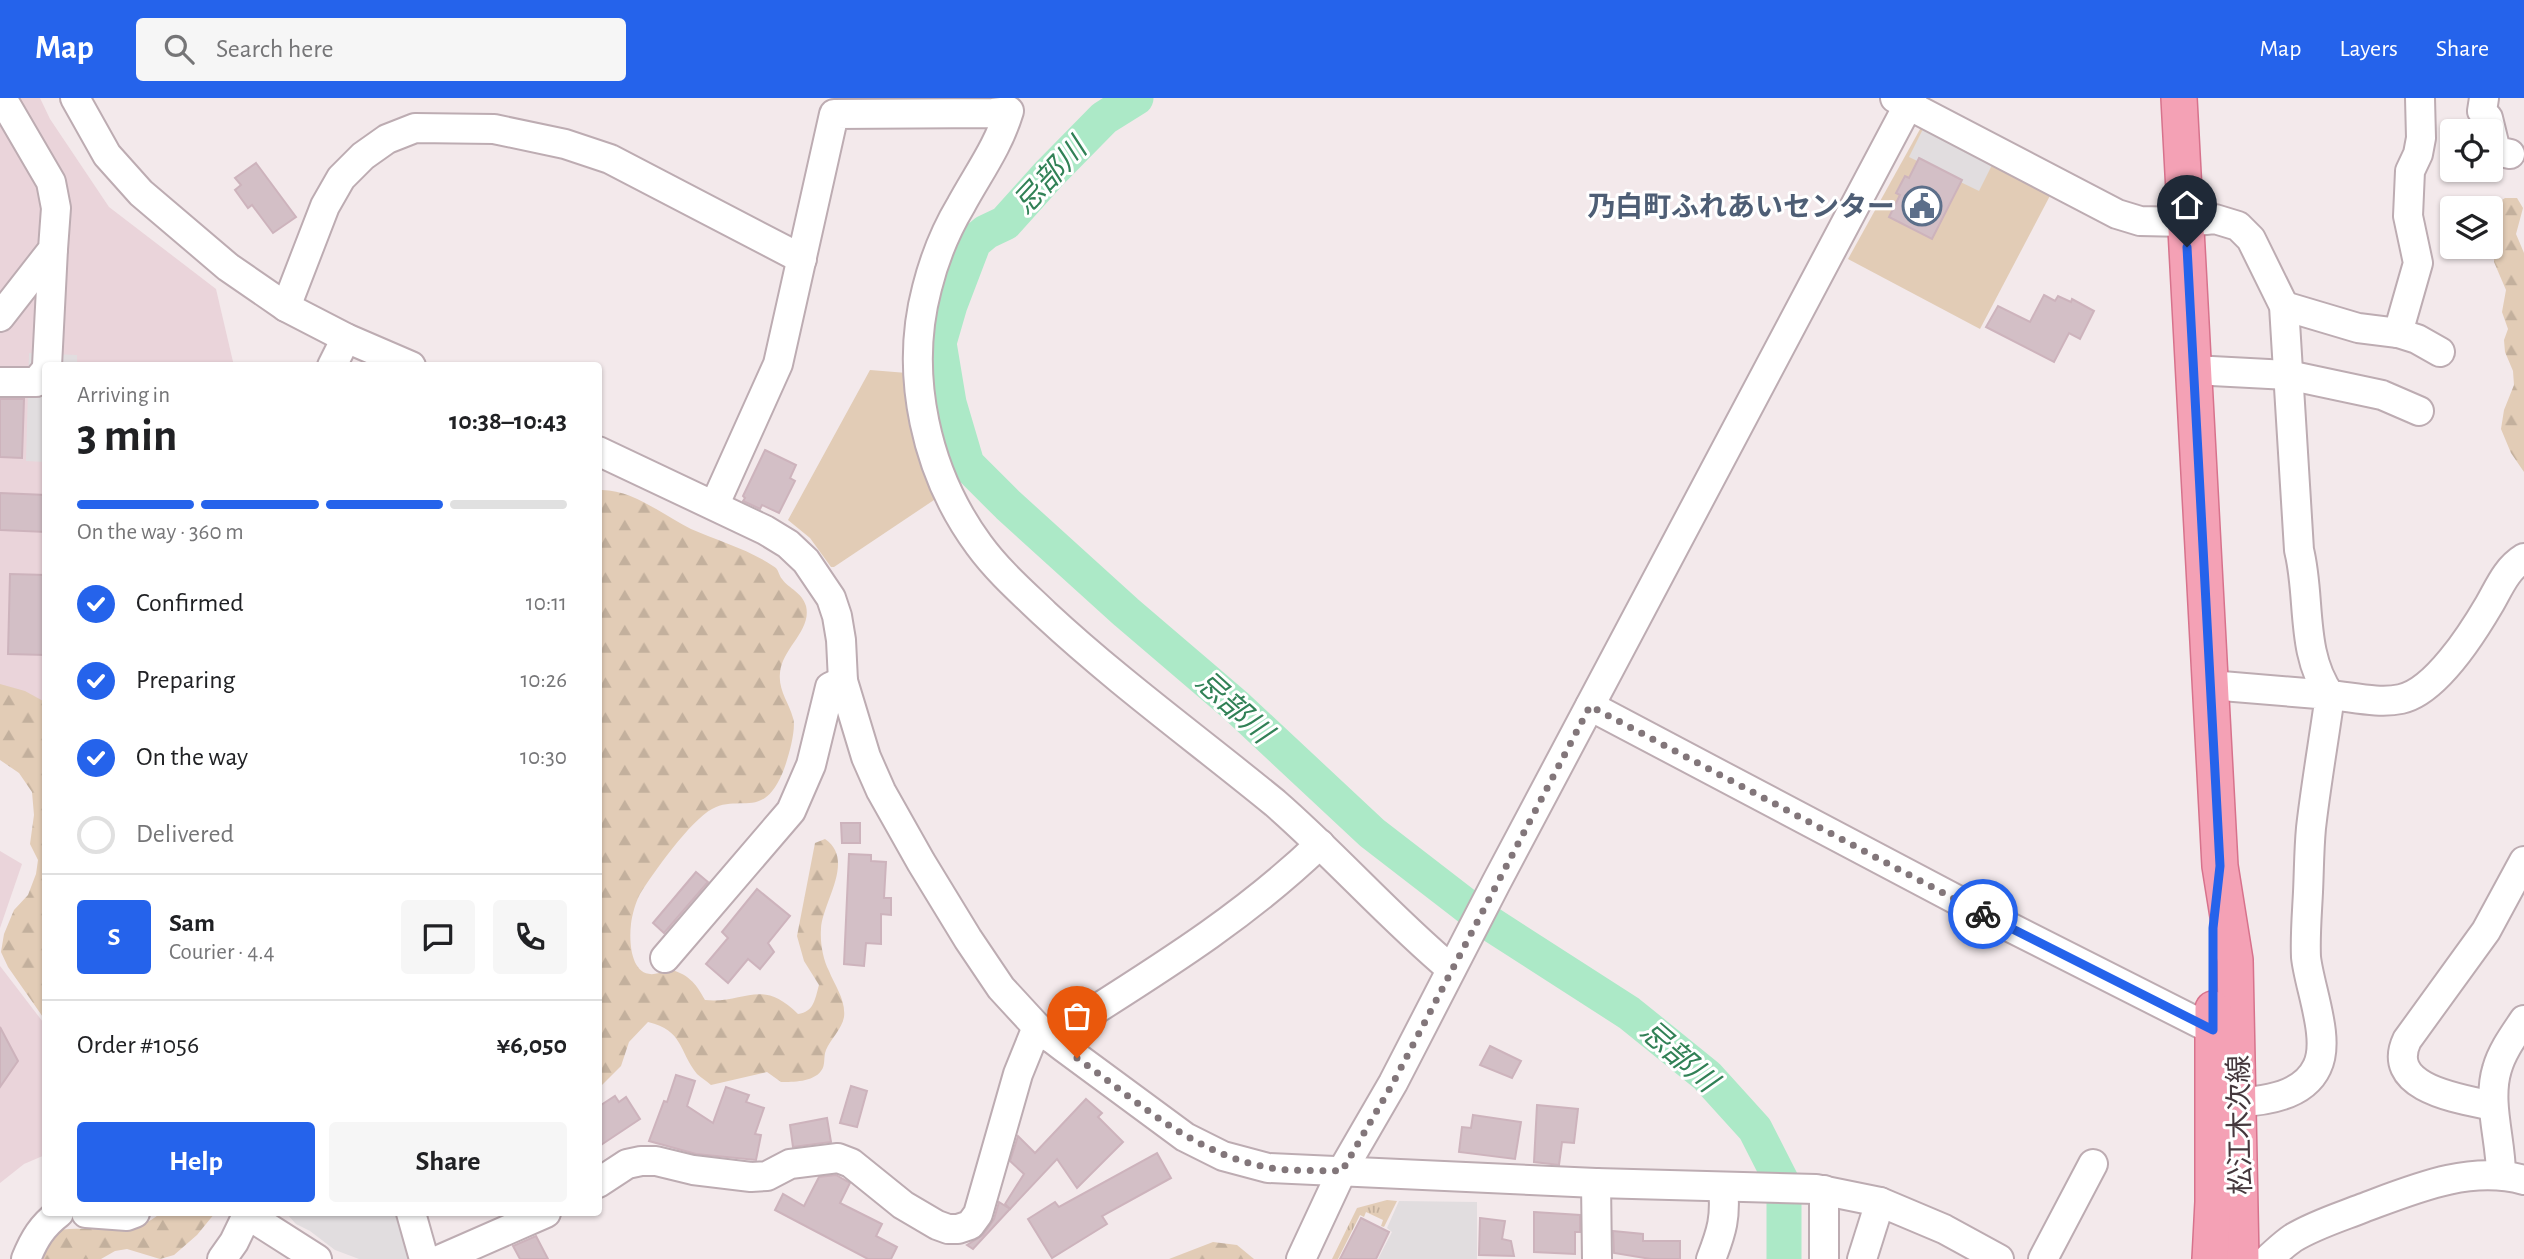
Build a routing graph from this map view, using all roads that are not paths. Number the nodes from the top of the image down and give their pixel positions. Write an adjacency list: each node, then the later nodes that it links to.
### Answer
1 (2, 98): 9 (street)
2 (75, 98): 12 (street)
3 (2179, 98): 8 (main road, 松江木次線)
4 (2420, 98): 14 (street)
5 (2484, 98): 7 (street)
6 (1905, 100): 8 (street); 31 (street)
7 (2510, 154)
8 (2186, 222): 11 (street); 20 (main road, 松江木次線)
9 (54, 248): 13 (street); 17 (street)
10 (802, 259): 12 (street); 26 (street); 32 (street)
11 (2284, 306): 14 (street); 22 (street)
12 (286, 307): 15 (street)
13 (0, 317)
14 (2398, 333): 16 (street)
15 (346, 338): 18 (street); 19 (street)
16 (2440, 352)
17 (46, 362)
18 (334, 362)
19 (402, 362)
20 (2193, 370): 22 (street); 29 (main road, 松江木次線)
21 (42, 374): 23 (street)
22 (2288, 375): 24 (street); 30 (street)
23 (0, 382)
24 (2419, 411)
25 (602, 454): 26 (street)
26 (715, 505): 28 (street)
27 (2524, 558): 30 (street)
28 (843, 681): 35 (street); 39 (street)
29 (2210, 685): 30 (street); 34 (main road, 松江木次線)
30 (2330, 695): 40 (street)
31 (1590, 706): 36 (street); 38 (street)
32 (1320, 844): 36 (street); 39 (street)
33 (2524, 860): 41 (street)
34 (2220, 866): 38 (main road, 松江木次線); 40 (main road, 松江木次線)
35 (665, 958)
36 (1453, 967): 43 (street)
37 (2524, 1020): 41 (street)
38 (2213, 1030): 67 (main road, 松江木次線)
39 (1044, 1032): 43 (street); 45 (street)
40 (2239, 1102): 68 (main road, 松江木次線)
41 (2493, 1106): 44 (street)
42 (2093, 1164): 66 (street)
43 (1342, 1171): 46 (street); 60 (street)
44 (2513, 1177): 69 (street)
45 (602, 1180)
46 (1596, 1183): 47 (street); 61 (street)
47 (1727, 1187): 48 (street); 62 (street)
48 (1820, 1189): 49 (street); 63 (street)
49 (1880, 1202): 64 (street); 65 (street)
50 (55, 1216): 55 (street)
51 (247, 1216): 56 (street)
52 (251, 1216): 57 (street)
53 (412, 1216): 58 (street)
54 (539, 1216): 59 (street)
55 (26, 1259)
56 (222, 1259)
57 (317, 1259)
58 (424, 1259)
59 (441, 1259)
60 (1301, 1259)
61 (1597, 1259)
62 (1711, 1259)
63 (1824, 1259)
64 (1862, 1259)
65 (1999, 1259)
66 (2043, 1259)
67 (2210, 1259)
68 (2241, 1259)
69 (2268, 1259)

